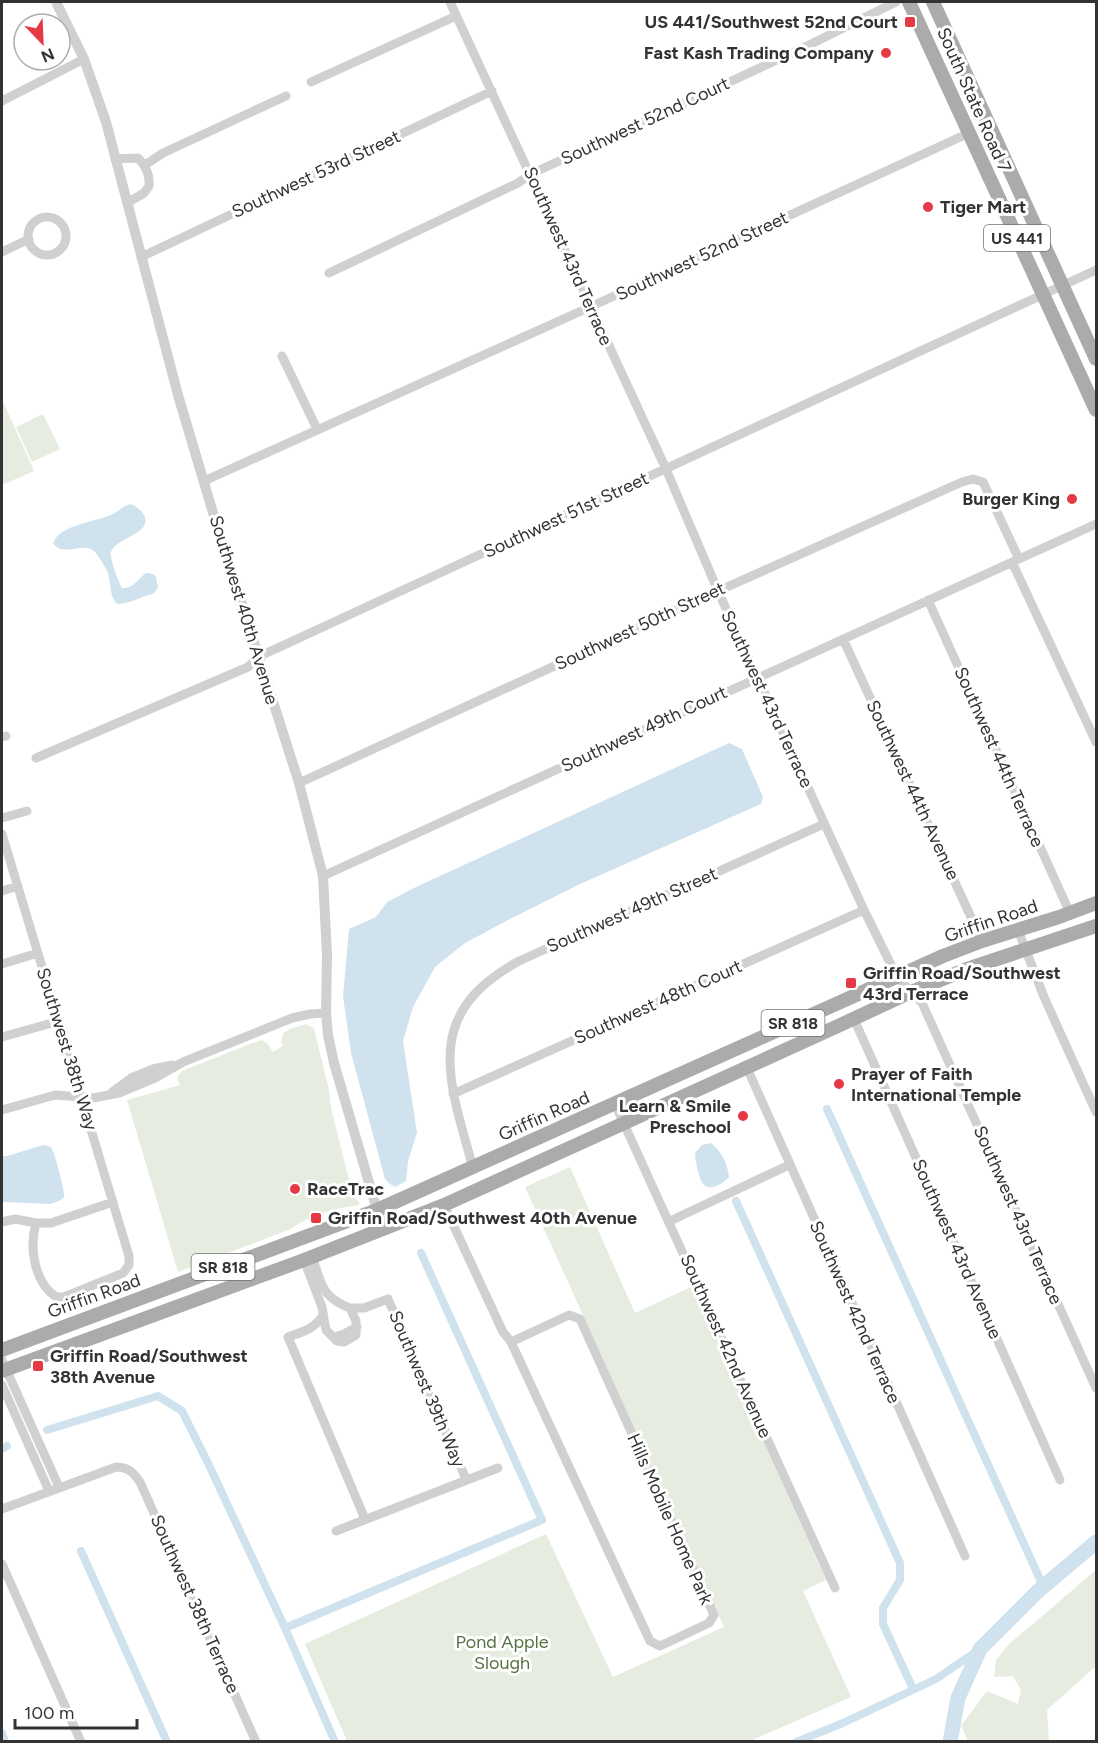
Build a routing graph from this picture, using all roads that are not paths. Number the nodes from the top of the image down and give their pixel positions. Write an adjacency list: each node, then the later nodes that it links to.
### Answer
1 (56, 2): 7 (street, Southwest 40th Avenue)
2 (450, 2): 6 (street, Southwest 43rd Terrace)
3 (896, 2): 15 (street, Southwest 52nd Court)
4 (909, 2): 12 (main road, South State Road 7 / US 441)
5 (933, 2): 22 (main road, South State Road 7 / US 441)
6 (456, 16): 8 (street); 9 (street, Southwest 43rd Terrace)
7 (84, 59): 11 (street); 13 (street, Southwest 40th Avenue)
8 (311, 82)
9 (492, 91): 15 (street, Southwest 43rd Terrace); 19 (street, Southwest 53rd Street)
10 (286, 96): 14 (street)
11 (2, 101)
12 (969, 132): 23 (main road, South State Road 7 / US 441); 24 (street, Southwest 52nd Street)
13 (115, 159): 14 (street); 16 (street, Southwest 40th Avenue)
14 (145, 165): 16 (street)
15 (531, 174): 21 (street, Southwest 52nd Court); 24 (street, Southwest 43rd Terrace)
16 (127, 203): 19 (street, Southwest 40th Avenue)
17 (29, 239): 17 (street); 18 (street)
18 (2, 252)
19 (141, 257): 30 (street, Southwest 40th Avenue)
20 (1096, 270): 22 (street, Southwest 51st Street)
21 (329, 273)
22 (1063, 287): 23 (street, Southwest 51st Street); 26 (main road, South State Road 7 / US 441)
23 (1043, 296): 27 (main road, South State Road 7 / US 441); 29 (street, Southwest 51st Street)
24 (590, 307): 28 (street, Southwest 52nd Street); 29 (street, Southwest 43rd Terrace)
25 (282, 356): 28 (street)
26 (1096, 358)
27 (1096, 410)
28 (317, 429): 30 (street, Southwest 52nd Street)
29 (666, 469): 33 (street, Southwest 43rd Terrace); 36 (street, Southwest 51st Street)
30 (204, 481): 36 (street, Southwest 40th Avenue)
31 (1096, 524): 32 (street, Southwest 49th Court)
32 (1016, 561): 33 (street, Southwest 50th Street); 34 (street, Southwest 49th Court); 38 (street)
33 (718, 591): 37 (street, Southwest 43rd Terrace); 40 (street, Southwest 50th Street)
34 (928, 600): 35 (street, Southwest 49th Court); 50 (street, Southwest 44th Terrace)
35 (843, 639): 37 (street, Southwest 49th Court); 53 (street, Southwest 44th Avenue)
36 (258, 657): 39 (street, Southwest 51st Street); 40 (street, Southwest 40th Avenue)
37 (757, 677): 43 (street, Southwest 43rd Terrace); 45 (street, Southwest 49th Court)
38 (1096, 742)
39 (36, 758)
40 (299, 783): 45 (street, Southwest 40th Avenue)
41 (27, 811): 42 (street)
42 (2, 818)
43 (824, 824): 49 (street, Southwest 43rd Terrace); 64 (street, Southwest 49th Street)
44 (2, 834): 46 (street, Southwest 38th Way)
45 (323, 876): 59 (street, Southwest 40th Avenue)
46 (18, 886): 47 (street); 55 (street, Southwest 38th Way)
47 (2, 891)
48 (1096, 903): 50 (main road, Griffin Road / SR 818)
49 (864, 910): 57 (street, Southwest 43rd Terrace); 64 (street, Southwest 48th Court)
50 (1070, 913): 52 (main road, Griffin Road / SR 818)
51 (1096, 926): 54 (main road, Griffin Road / SR 818)
52 (1018, 930): 53 (main road, Griffin Road / SR 818); 54 (street)
53 (982, 941): 57 (main road, Griffin Road / SR 818)
54 (1026, 950): 58 (main road, Griffin Road / SR 818); 68 (street)
55 (38, 953): 56 (street); 61 (street, Southwest 38th Way)
56 (2, 964)
57 (897, 977): 58 (street, Southwest 43rd Terrace); 66 (main road, Griffin Road / SR 818)
58 (911, 992): 60 (main road, Griffin Road / SR 818); 90 (street, Southwest 43rd Terrace)
59 (326, 1013): 65 (street); 74 (street, Southwest 40th Avenue)
60 (854, 1019): 63 (main road, Griffin Road / SR 818); 93 (street, Southwest 43rd Avenue)
61 (59, 1021): 62 (street); 65 (street, Southwest 38th Way)
62 (2, 1037)
63 (747, 1068): 69 (main road, Griffin Road / SR 818); 70 (street, Southwest 42nd Terrace)
64 (453, 1094): 71 (street)
65 (82, 1097): 67 (street); 72 (street, Southwest 38th Way)
66 (615, 1104): 69 (street, Southwest 42nd Avenue); 71 (main road, Griffin Road / SR 818)
67 (2, 1110)
68 (1096, 1112)
69 (624, 1123): 73 (main road, Griffin Road / SR 818); 75 (street, Southwest 42nd Avenue)
70 (789, 1166): 75 (street); 98 (street, Southwest 42nd Terrace)
71 (473, 1168): 74 (main road, Griffin Road / SR 818)
72 (113, 1202): 77 (street); 77 (street, Southwest 38th Way)
73 (444, 1205): 78 (main road, Griffin Road / SR 818); 86 (street, Hills Mobile Home Park)
74 (376, 1210): 78 (street, Southwest 40th Avenue); 87 (main road, Griffin Road / SR 818)
75 (670, 1221): 100 (street, Southwest 42nd Avenue)
76 (2, 1222): 77 (street)
77 (36, 1223)
78 (384, 1229): 79 (main road, Griffin Road / SR 818)
79 (308, 1259): 80 (street); 82 (street); 88 (main road, Griffin Road / SR 818)
80 (350, 1308): 81 (street); 83 (street)
81 (364, 1308): 83 (street); 92 (street, Southwest 39th Way)
82 (323, 1315): 84 (street); 85 (street)
83 (357, 1324): 85 (street)
84 (312, 1329): 85 (street); 96 (street)
85 (326, 1330)
86 (512, 1342): 86 (street, Hills Mobile Home Park)
87 (2, 1350)
88 (3, 1367): 94 (street)
89 (2, 1385): 94 (street)
90 (1096, 1388)
91 (498, 1468): 92 (street)
92 (466, 1479): 96 (street)
93 (1060, 1480)
94 (54, 1489): 95 (street); 102 (street, Southwest 38th Terrace)
95 (2, 1509)
96 (365, 1519): 97 (street)
97 (336, 1531)
98 (965, 1556)
99 (2, 1564): 101 (street)
100 (835, 1588)
101 (81, 1742)
102 (256, 1742)

